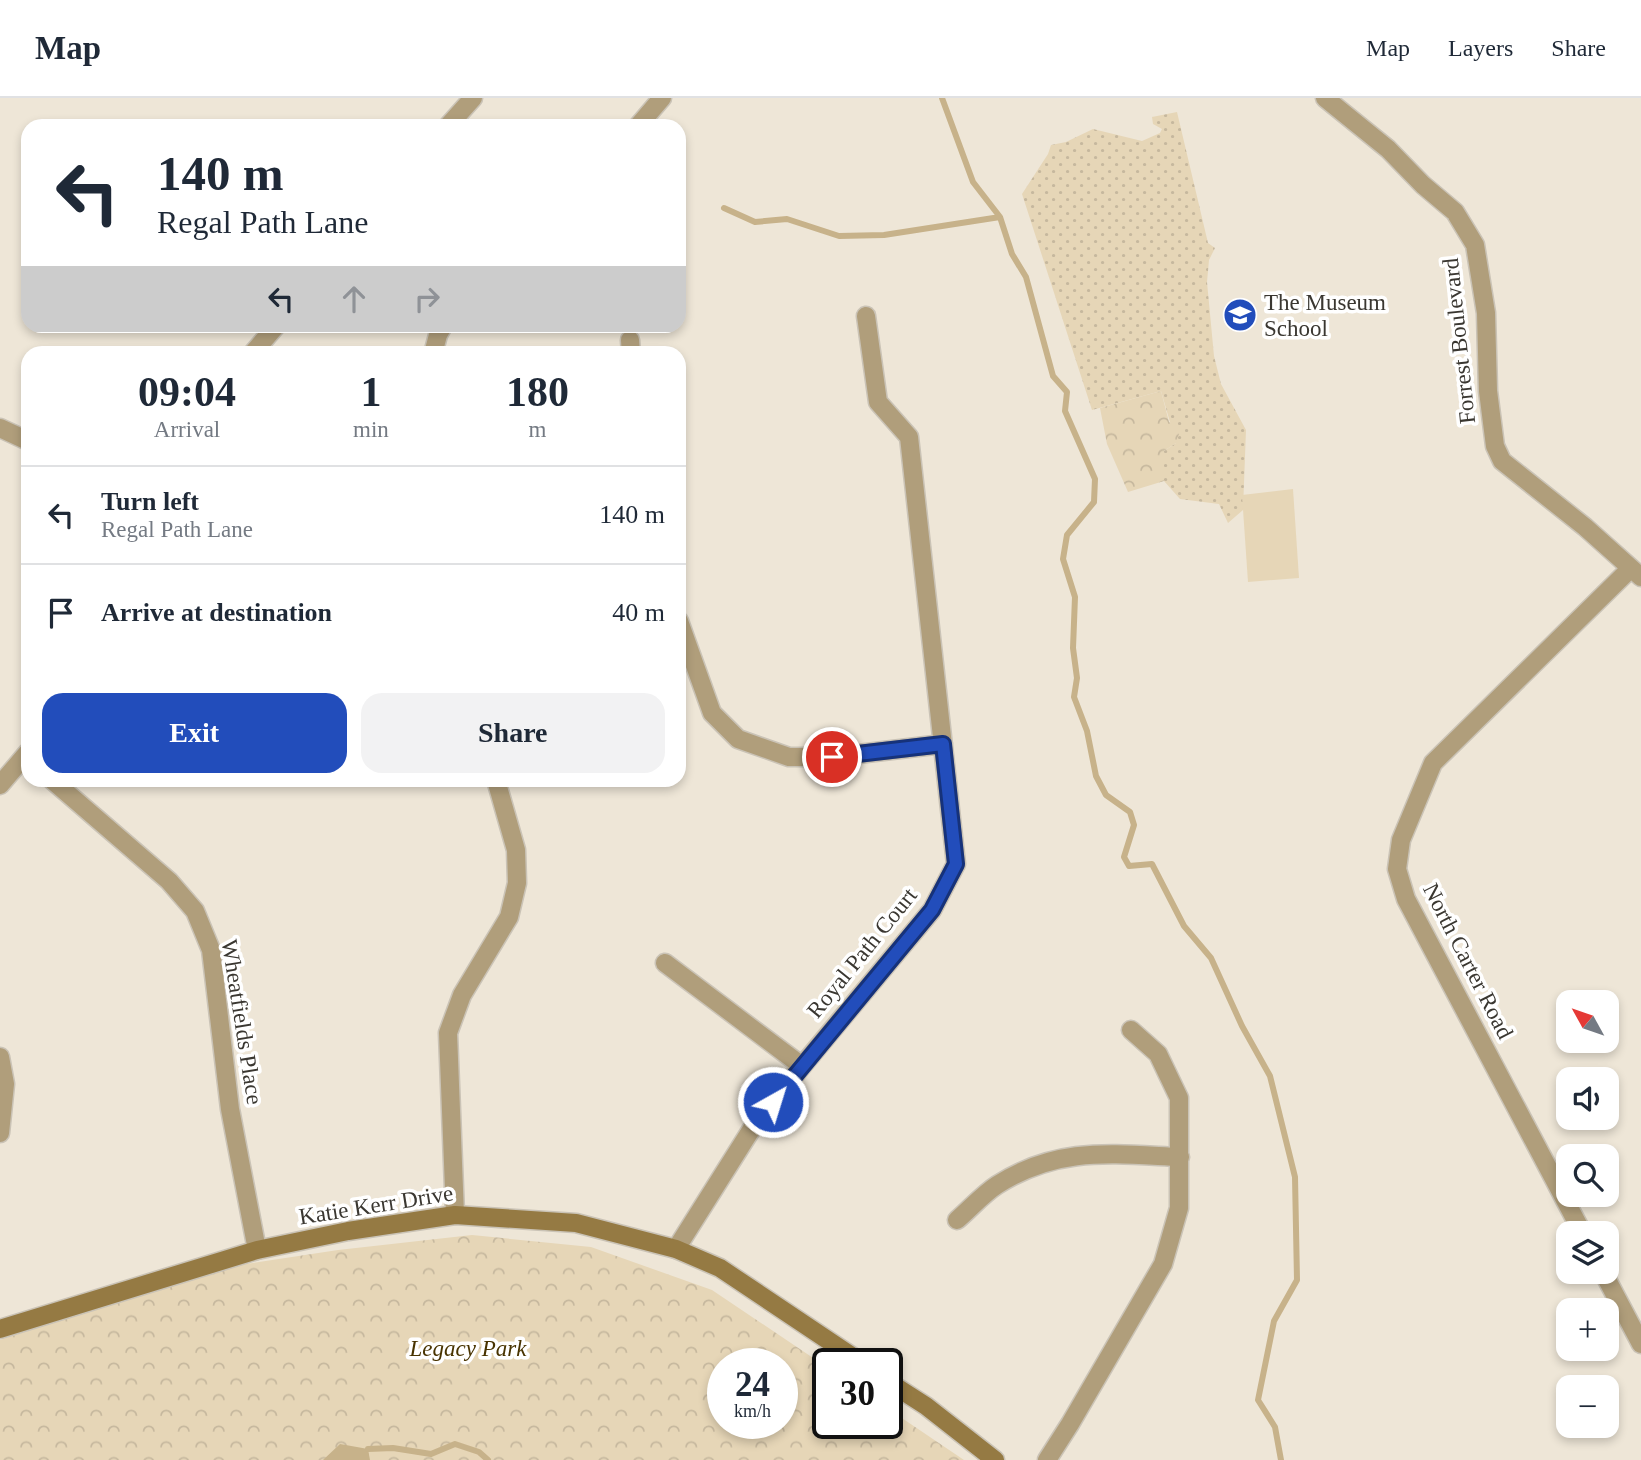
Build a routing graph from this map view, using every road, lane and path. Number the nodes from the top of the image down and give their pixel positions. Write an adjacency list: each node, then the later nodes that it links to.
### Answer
1 (473, 98): 4 (street)
2 (662, 98): 5 (street)
3 (1325, 98): 9 (street, Forrest Boulevard)
4 (454, 119)
5 (644, 119)
6 (866, 316): 11 (street, Royal Path Court)
7 (0, 428): 8 (street)
8 (21, 438)
9 (1636, 573): 24 (street, North Carter Road)
10 (686, 641): 11 (street)
11 (943, 744): 19 (street, Royal Path Court)
12 (21, 762): 13 (street)
13 (0, 785)
14 (60, 787): 26 (street, Wheatfields Place)
15 (498, 787): 22 (street)
16 (664, 962): 19 (street)
17 (1131, 1030): 21 (street)
18 (0, 1057): 20 (street)
19 (802, 1066): 25 (street, Royal Path Court)
20 (0, 1133)
21 (1180, 1157): 23 (street); 33 (street)
22 (455, 1215): 25 (street, Katie Kerr Drive); 26 (street, Katie Kerr Drive)
23 (957, 1220)
24 (1576, 1221)
25 (676, 1249): 30 (street, Katie Kerr Drive)
26 (257, 1250): 28 (street, Katie Kerr Drive)
27 (1609, 1284): 29 (street)
28 (0, 1329)
29 (1641, 1344)
30 (840, 1348)
31 (903, 1391): 32 (street)
32 (995, 1460)
33 (1047, 1460)

